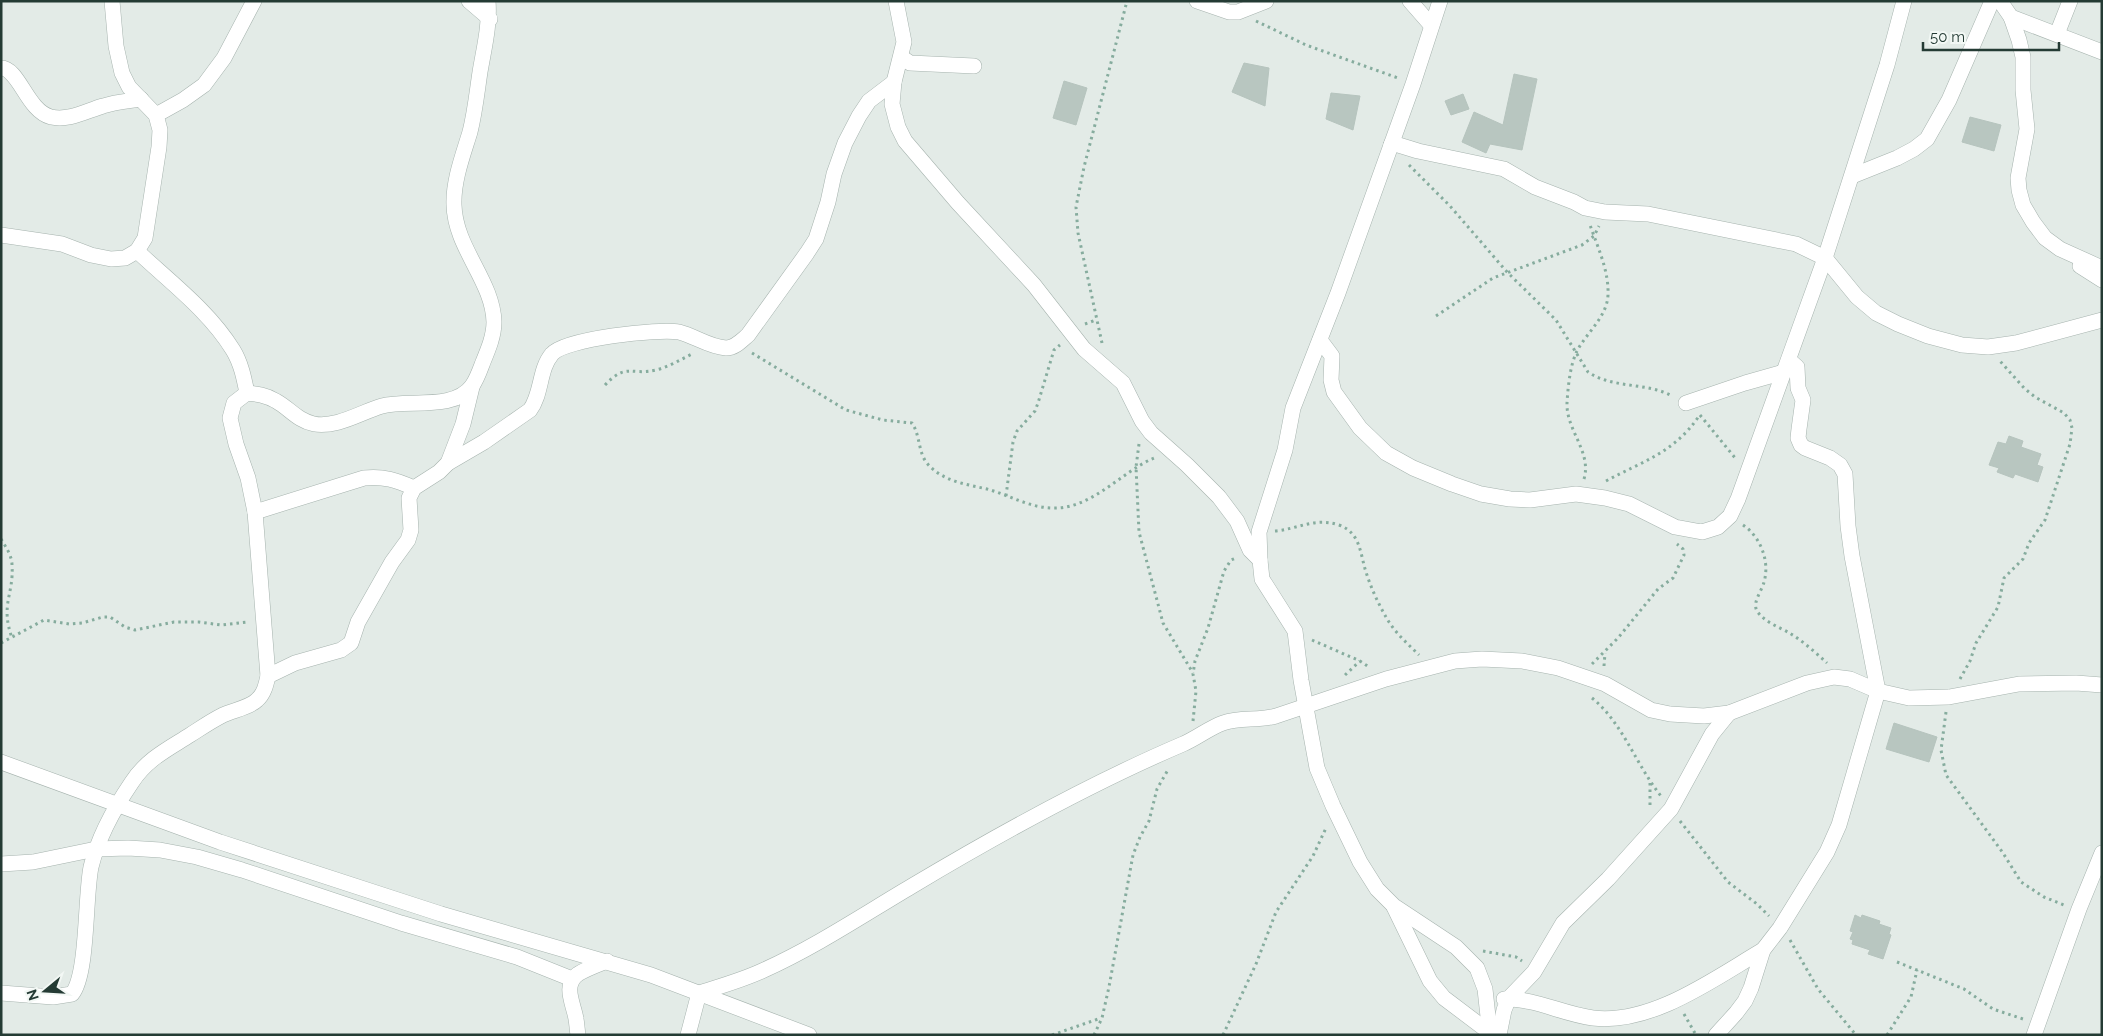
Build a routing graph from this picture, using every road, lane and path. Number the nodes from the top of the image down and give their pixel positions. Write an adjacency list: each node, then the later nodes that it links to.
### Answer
1 (112, 1): 25 (street)
2 (254, 1): 26 (street)
3 (469, 1): 16 (street)
4 (488, 1): 16 (street)
5 (896, 1): 20 (street)
6 (1127, 1): 39 (path)
7 (1198, 1): 14 (street)
8 (1266, 1): 14 (street)
9 (1410, 1): 17 (street)
10 (1440, 1): 17 (street)
11 (1904, 1): 28 (street)
12 (2070, 1): 18 (street)
13 (1991, 2): 15 (street); 28 (street)
14 (1238, 12): 24 (path)
15 (2011, 17): 18 (street); 32 (street)
16 (490, 19): 50 (street)
17 (1431, 25): 24 (street)
18 (2057, 34): 19 (street)
19 (2102, 52)
20 (901, 57): 21 (street); 23 (street)
21 (974, 66)
22 (1, 68): 25 (street)
23 (894, 82): 41 (street); 44 (street)
24 (1413, 84): 27 (street)
25 (140, 100): 26 (street)
26 (156, 114): 33 (street)
27 (1392, 144): 29 (street); 36 (path); 42 (street)
28 (1852, 176): 34 (street)
29 (1585, 208): 31 (path); 34 (street)
30 (1, 235): 33 (street)
31 (1594, 236): 36 (path); 47 (path)
32 (2060, 249): 35 (street); 37 (street)
33 (137, 251): 51 (street)
34 (1825, 258): 46 (street); 48 (street)
35 (2102, 268)
36 (1507, 272): 38 (path); 47 (path)
37 (2102, 280)
38 (1436, 316)
39 (1096, 320): 41 (path); 45 (path)
40 (2102, 320): 46 (street)
41 (1072, 335): 54 (street); 61 (path)
42 (1320, 340): 60 (street); 66 (street)
43 (711, 345): 44 (street); 49 (path); 56 (street)
44 (737, 345): 61 (path)
45 (1102, 345)
46 (1988, 347): 82 (path)
47 (1576, 353): 52 (path); 60 (path)
48 (1786, 366): 52 (street); 58 (street); 80 (street)
49 (605, 385)
50 (472, 387): 51 (street); 56 (street)
51 (247, 393): 63 (street)
52 (1686, 403): 53 (path)
53 (1700, 415): 58 (path); 62 (path)
54 (1142, 421): 55 (street); 57 (path)
55 (1171, 451): 57 (path); 68 (street)
56 (448, 463): 59 (street)
57 (1136, 467): 61 (path); 74 (path)
58 (1747, 473): 64 (street)
59 (414, 488): 63 (street); 76 (street)
60 (1576, 494): 62 (street)
61 (1006, 496)
62 (1592, 496): 65 (street)
63 (255, 512): 69 (street)
64 (1730, 516): 65 (street); 77 (path)
65 (1675, 526): 75 (path)
66 (1259, 532): 68 (street); 73 (path)
67 (1, 539): 71 (path)
68 (1255, 555): 70 (street); 74 (path)
69 (263, 618): 71 (path); 76 (street)
70 (1291, 622): 78 (path); 83 (street)
71 (12, 638): 72 (path)
72 (1, 643)
73 (1436, 666): 75 (street); 78 (street)
74 (1193, 674): 85 (path)
75 (1580, 675): 84 (street)
76 (268, 676): 87 (street)
77 (1842, 678): 80 (street); 84 (street)
78 (1386, 679): 83 (street)
79 (2102, 685): 82 (street)
80 (1878, 691): 82 (street); 95 (street)
81 (1588, 695): 89 (path)
82 (1948, 697): 94 (path)
83 (1307, 705): 85 (street); 88 (street)
84 (1729, 713): 89 (street)
85 (1188, 742): 103 (street); 107 (path)
86 (1, 762): 87 (street)
87 (118, 804): 90 (street); 98 (street)
88 (1333, 806): 93 (street); 115 (path)
89 (1671, 808): 95 (path); 101 (street)
90 (96, 849): 92 (street); 102 (street); 104 (street)
91 (2102, 853): 94 (street)
92 (1, 864)
93 (1394, 906): 96 (street); 109 (street)
94 (2079, 909): 108 (street)
95 (1780, 928): 97 (street); 117 (path)
96 (1456, 947): 101 (path); 106 (street)
97 (1763, 950): 105 (street); 116 (street)
98 (607, 961): 102 (street); 103 (street)
99 (1897, 962): 100 (path)
100 (1917, 970): 108 (path); 118 (path)
101 (1534, 972): 105 (street)
102 (572, 979): 110 (street)
103 (699, 992): 111 (street); 112 (street)
104 (1, 993)
105 (1509, 998): 106 (street); 109 (street)
106 (1487, 999): 109 (street)
107 (1102, 1018): 113 (path); 114 (path)
108 (2036, 1028)
109 (1492, 1034)
110 (578, 1035)
111 (688, 1035)
112 (809, 1035)
113 (1052, 1035)
114 (1094, 1035)
115 (1223, 1035)
116 (1716, 1035)
117 (1856, 1035)
118 (1887, 1035)

